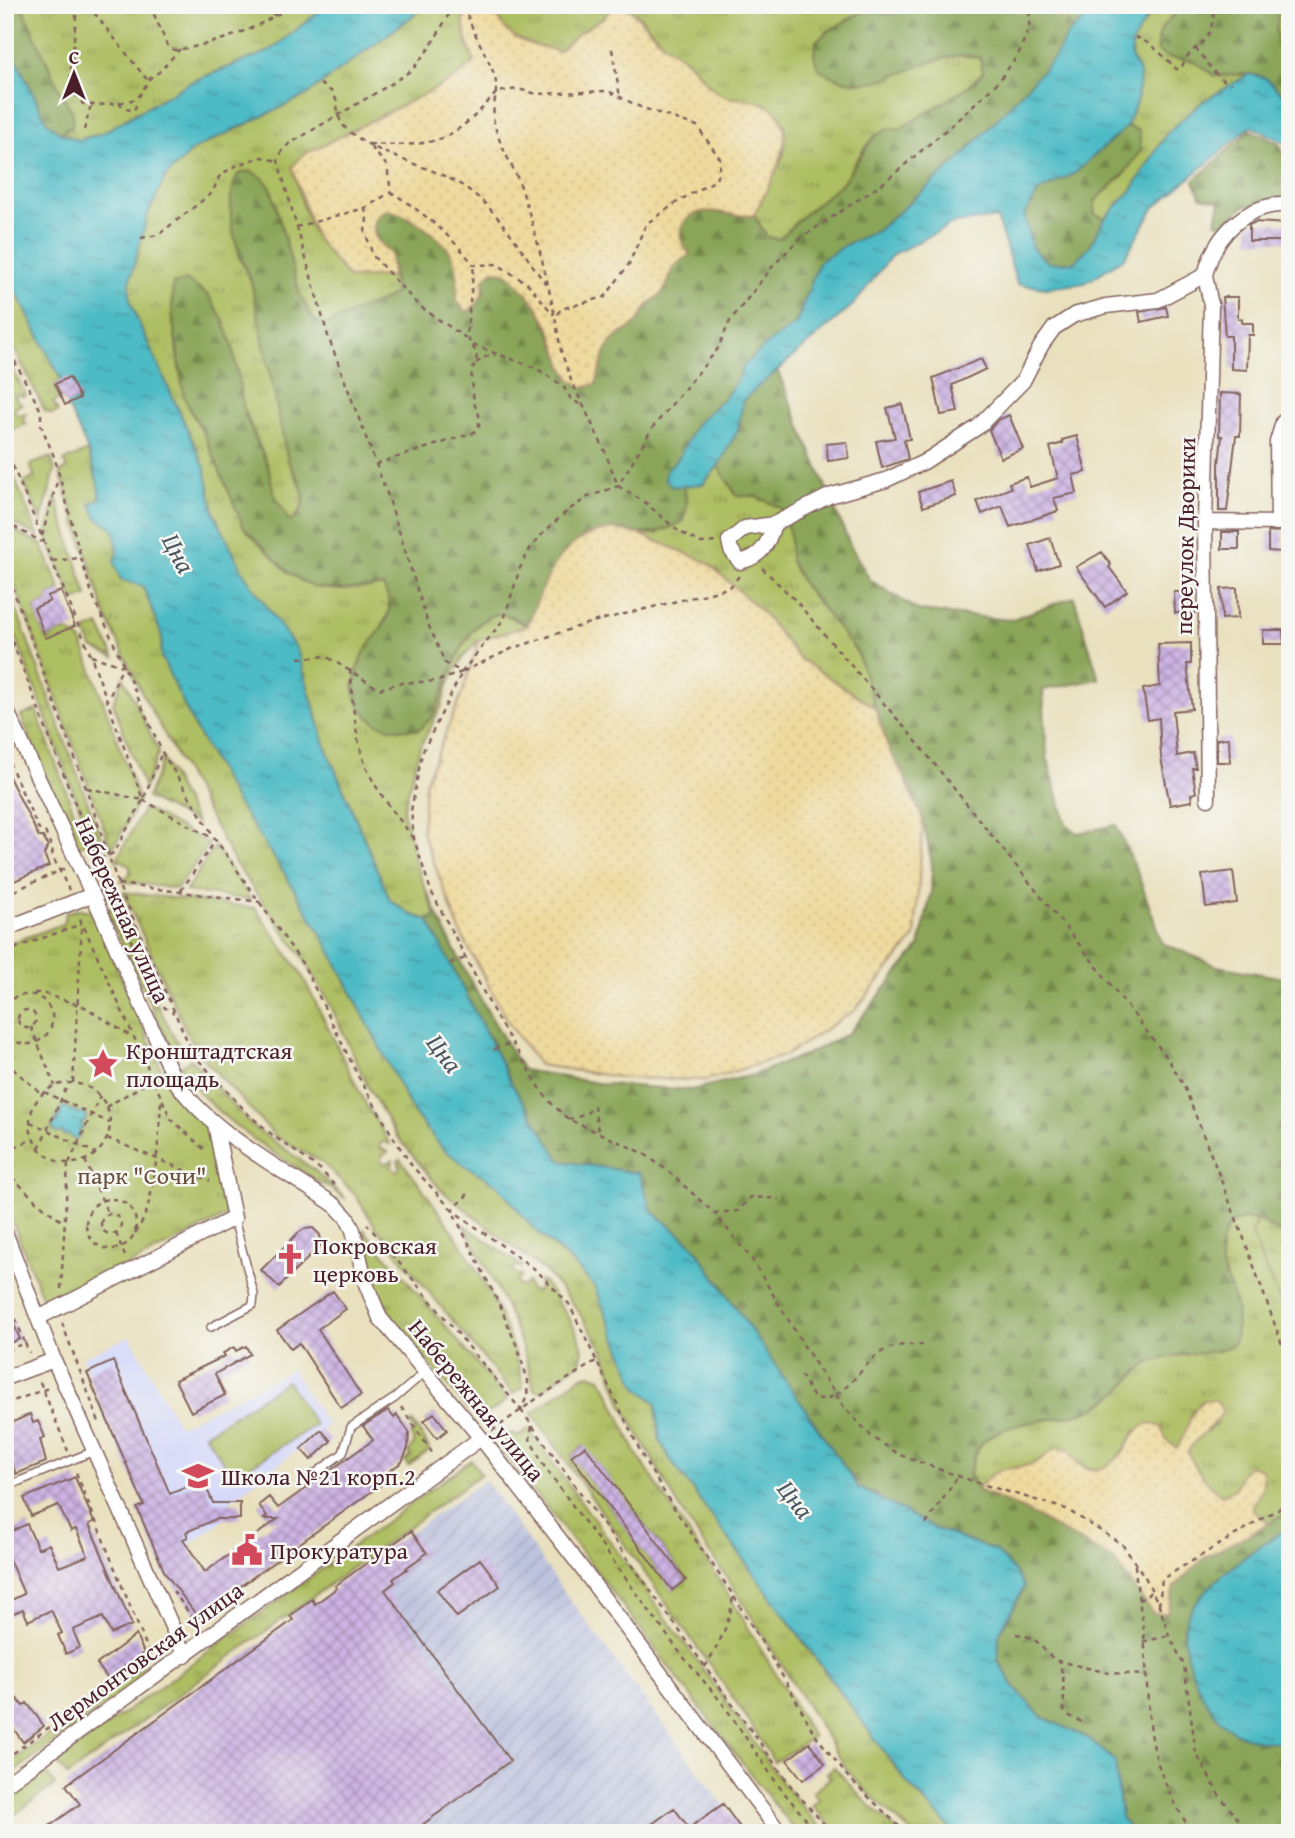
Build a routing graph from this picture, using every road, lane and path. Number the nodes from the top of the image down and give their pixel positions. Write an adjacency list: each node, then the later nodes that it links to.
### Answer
1 (77, 5): 22 (path)
2 (88, 5): 15 (path)
3 (150, 5): 13 (path)
4 (266, 5): 10 (path)
5 (292, 5): 10 (path)
6 (454, 5): 23 (path)
7 (464, 5): 18 (path)
8 (1030, 5): 49 (path)
9 (1215, 5): 12 (path)
10 (275, 16): 13 (path)
11 (1135, 37): 12 (path)
12 (1195, 47): 17 (path)
13 (180, 49): 15 (path)
14 (612, 50): 19 (path)
15 (148, 81): 20 (path)
16 (320, 84): 23 (path)
17 (1231, 84)
18 (497, 92): 19 (path); 25 (path); 34 (path)
19 (620, 97): 35 (path)
20 (138, 98): 21 (path); 21 (path)
21 (119, 102): 22 (path)
22 (91, 105): 24 (path)
23 (340, 114): 25 (path); 26 (path)
24 (84, 130)
25 (369, 145): 27 (path); 34 (path)
26 (278, 161): 30 (path); 31 (path)
27 (391, 192): 29 (path); 32 (path)
28 (1290, 205): 33 (street)
29 (365, 208): 30 (path); 36 (path)
30 (296, 227): 47 (path)
31 (141, 238)
32 (474, 265): 35 (path); 36 (path)
33 (1205, 275): 51 (street, переулок Дворики); 52 (street)
34 (549, 289): 35 (path)
35 (555, 317): 43 (path)
36 (470, 341): 38 (path)
37 (5, 344): 41 (path)
38 (473, 345): 39 (path); 40 (path)
39 (497, 355): 40 (path); 43 (path)
40 (476, 363): 47 (path)
41 (18, 365): 42 (path); 48 (path)
42 (5, 366)
43 (583, 406): 49 (path)
44 (1290, 418): 51 (street)
45 (5, 447): 46 (path)
46 (6, 454): 53 (path)
47 (376, 464): 64 (path)
48 (59, 475): 53 (path); 55 (path)
49 (618, 486): 54 (path); 64 (path)
50 (5, 522): 53 (path)
51 (1205, 522): 69 (street, переулок Дворики)
52 (774, 524): 54 (street); 56 (street)
53 (42, 540): 57 (path)
54 (729, 541): 56 (street)
55 (80, 558): 57 (path); 62 (path)
56 (753, 559): 64 (path); 150 (path)
57 (52, 561): 60 (path)
58 (5, 568): 68 (path)
59 (5, 623): 81 (path)
60 (91, 656): 62 (path); 65 (path)
61 (299, 658): 63 (path)
62 (123, 666): 65 (path); 67 (path)
63 (350, 669): 64 (path); 71 (path)
64 (462, 672): 71 (path)
65 (107, 702): 70 (path)
66 (5, 707): 78 (street, Набережная улица)
67 (162, 752): 70 (path); 72 (path)
68 (86, 788): 70 (path); 73 (path)
69 (1208, 799)
70 (143, 800): 72 (path); 73 (path)
71 (414, 839): 85 (path)
72 (216, 841): 76 (path); 80 (path)
73 (109, 856): 75 (path)
74 (60, 870): 77 (path)
75 (118, 884): 76 (path); 79 (path)
76 (180, 891): 80 (path)
77 (5, 895)
78 (92, 895): 82 (street, Набережная улица); 83 (street)
79 (125, 900): 81 (path); 89 (path)
80 (260, 902): 129 (path)
81 (116, 906): 82 (path); 89 (path)
82 (101, 913): 97 (street, Набережная улица)
83 (5, 929)
84 (5, 952): 92 (path)
85 (466, 958): 86 (path); 94 (path)
86 (450, 963)
87 (27, 993): 88 (path); 92 (path); 93 (path)
88 (5, 1005)
89 (174, 1013): 125 (path)
90 (31, 1027): 90 (path); 93 (path)
91 (5, 1031): 93 (path)
92 (134, 1039): 98 (path)
93 (37, 1042): 100 (path)
94 (512, 1043): 95 (path); 107 (path)
95 (494, 1049)
96 (5, 1062): 101 (path)
97 (170, 1069): 98 (path); 110 (street, Набережная улица)
98 (153, 1079): 103 (path); 105 (path)
99 (69, 1083): 100 (path); 102 (path); 104 (path)
100 (55, 1086): 101 (path)
101 (43, 1093): 104 (path); 108 (path)
102 (100, 1096): 105 (path); 106 (path)
103 (161, 1098): 119 (path); 122 (path)
104 (61, 1100): 106 (path); 111 (path)
105 (106, 1107): 109 (path)
106 (91, 1114): 109 (path); 115 (path)
107 (568, 1119): 112 (path); 112 (path)
108 (30, 1122): 111 (path); 114 (path)
109 (110, 1123): 113 (path)
110 (215, 1124): 122 (street); 151 (street, Набережная улица)
111 (47, 1130): 115 (path); 116 (path)
112 (598, 1131): 130 (path)
113 (107, 1138): 118 (path); 119 (path)
114 (33, 1139): 116 (path); 117 (path)
115 (77, 1144): 118 (path); 121 (path)
116 (39, 1148): 121 (path)
117 (5, 1151)
118 (96, 1153): 120 (path)
119 (156, 1158): 124 (path); 137 (path)
120 (85, 1160): 121 (path); 128 (path)
121 (68, 1163): 134 (path)
122 (224, 1167): 124 (street)
123 (5, 1170): 134 (path)
124 (228, 1188): 133 (street)
125 (337, 1188)
126 (468, 1194): 129 (path)
127 (779, 1199): 130 (path)
128 (102, 1200): 131 (path); 137 (path); 138 (path)
129 (452, 1210): 149 (path); 160 (path)
130 (714, 1213): 157 (path)
131 (108, 1214): 136 (path); 136 (path)
132 (360, 1216): 160 (path)
133 (234, 1218): 139 (street); 143 (lane)
134 (64, 1223): 141 (path)
135 (5, 1232): 142 (street)
136 (116, 1233): 138 (path)
137 (135, 1233): 138 (path)
138 (121, 1248): 139 (path)
139 (131, 1271): 141 (street)
140 (5, 1291): 144 (path)
141 (60, 1307): 142 (street); 162 (path)
142 (38, 1318): 148 (street)
143 (211, 1327)
144 (25, 1343): 146 (path); 147 (path)
145 (923, 1345): 157 (path)
146 (5, 1351)
147 (30, 1355)
148 (54, 1360): 153 (street); 155 (street)
149 (596, 1360): 160 (path); 175 (path)
150 (1290, 1367)
151 (425, 1372): 158 (lane); 163 (street, Набережная улица)
152 (801, 1375): 157 (path)
153 (5, 1378)
154 (39, 1378): 156 (path)
155 (64, 1382): 156 (path); 164 (street)
156 (43, 1390): 159 (path); 165 (path)
157 (836, 1394): 167 (path)
158 (395, 1398): 166 (path); 168 (lane)
159 (5, 1404)
160 (521, 1410): 161 (path); 163 (path)
161 (532, 1425): 184 (path); 190 (path)
162 (102, 1431)
163 (481, 1438): 180 (street, Лермонтовская улица); 189 (street, Набережная улица)
164 (94, 1451): 165 (lane); 182 (street)
165 (72, 1460): 169 (lane); 187 (path)
166 (424, 1461)
167 (959, 1475): 171 (path); 172 (path)
168 (302, 1483)
169 (5, 1487)
170 (1290, 1502): 177 (path)
171 (926, 1524)
172 (1135, 1561): 174 (path); 176 (path)
173 (172, 1589): 180 (path)
174 (1152, 1591): 176 (path); 177 (path)
175 (733, 1595): 184 (path); 192 (path)
176 (1138, 1600): 181 (path)
177 (1159, 1605): 179 (path)
178 (1016, 1634): 183 (path)
179 (1168, 1635): 181 (path); 194 (path)
180 (208, 1639): 182 (street, Лермонтовская улица)
181 (1143, 1642): 185 (path)
182 (185, 1656): 188 (street, Лермонтовская улица)
183 (1058, 1661): 185 (path); 186 (path)
184 (705, 1667): 191 (path)
185 (1146, 1675): 193 (path)
186 (1082, 1721)
187 (5, 1759)
188 (5, 1785)
189 (780, 1833)
190 (817, 1833)
191 (832, 1833)
192 (906, 1833)
193 (1192, 1833)
194 (1248, 1833)

